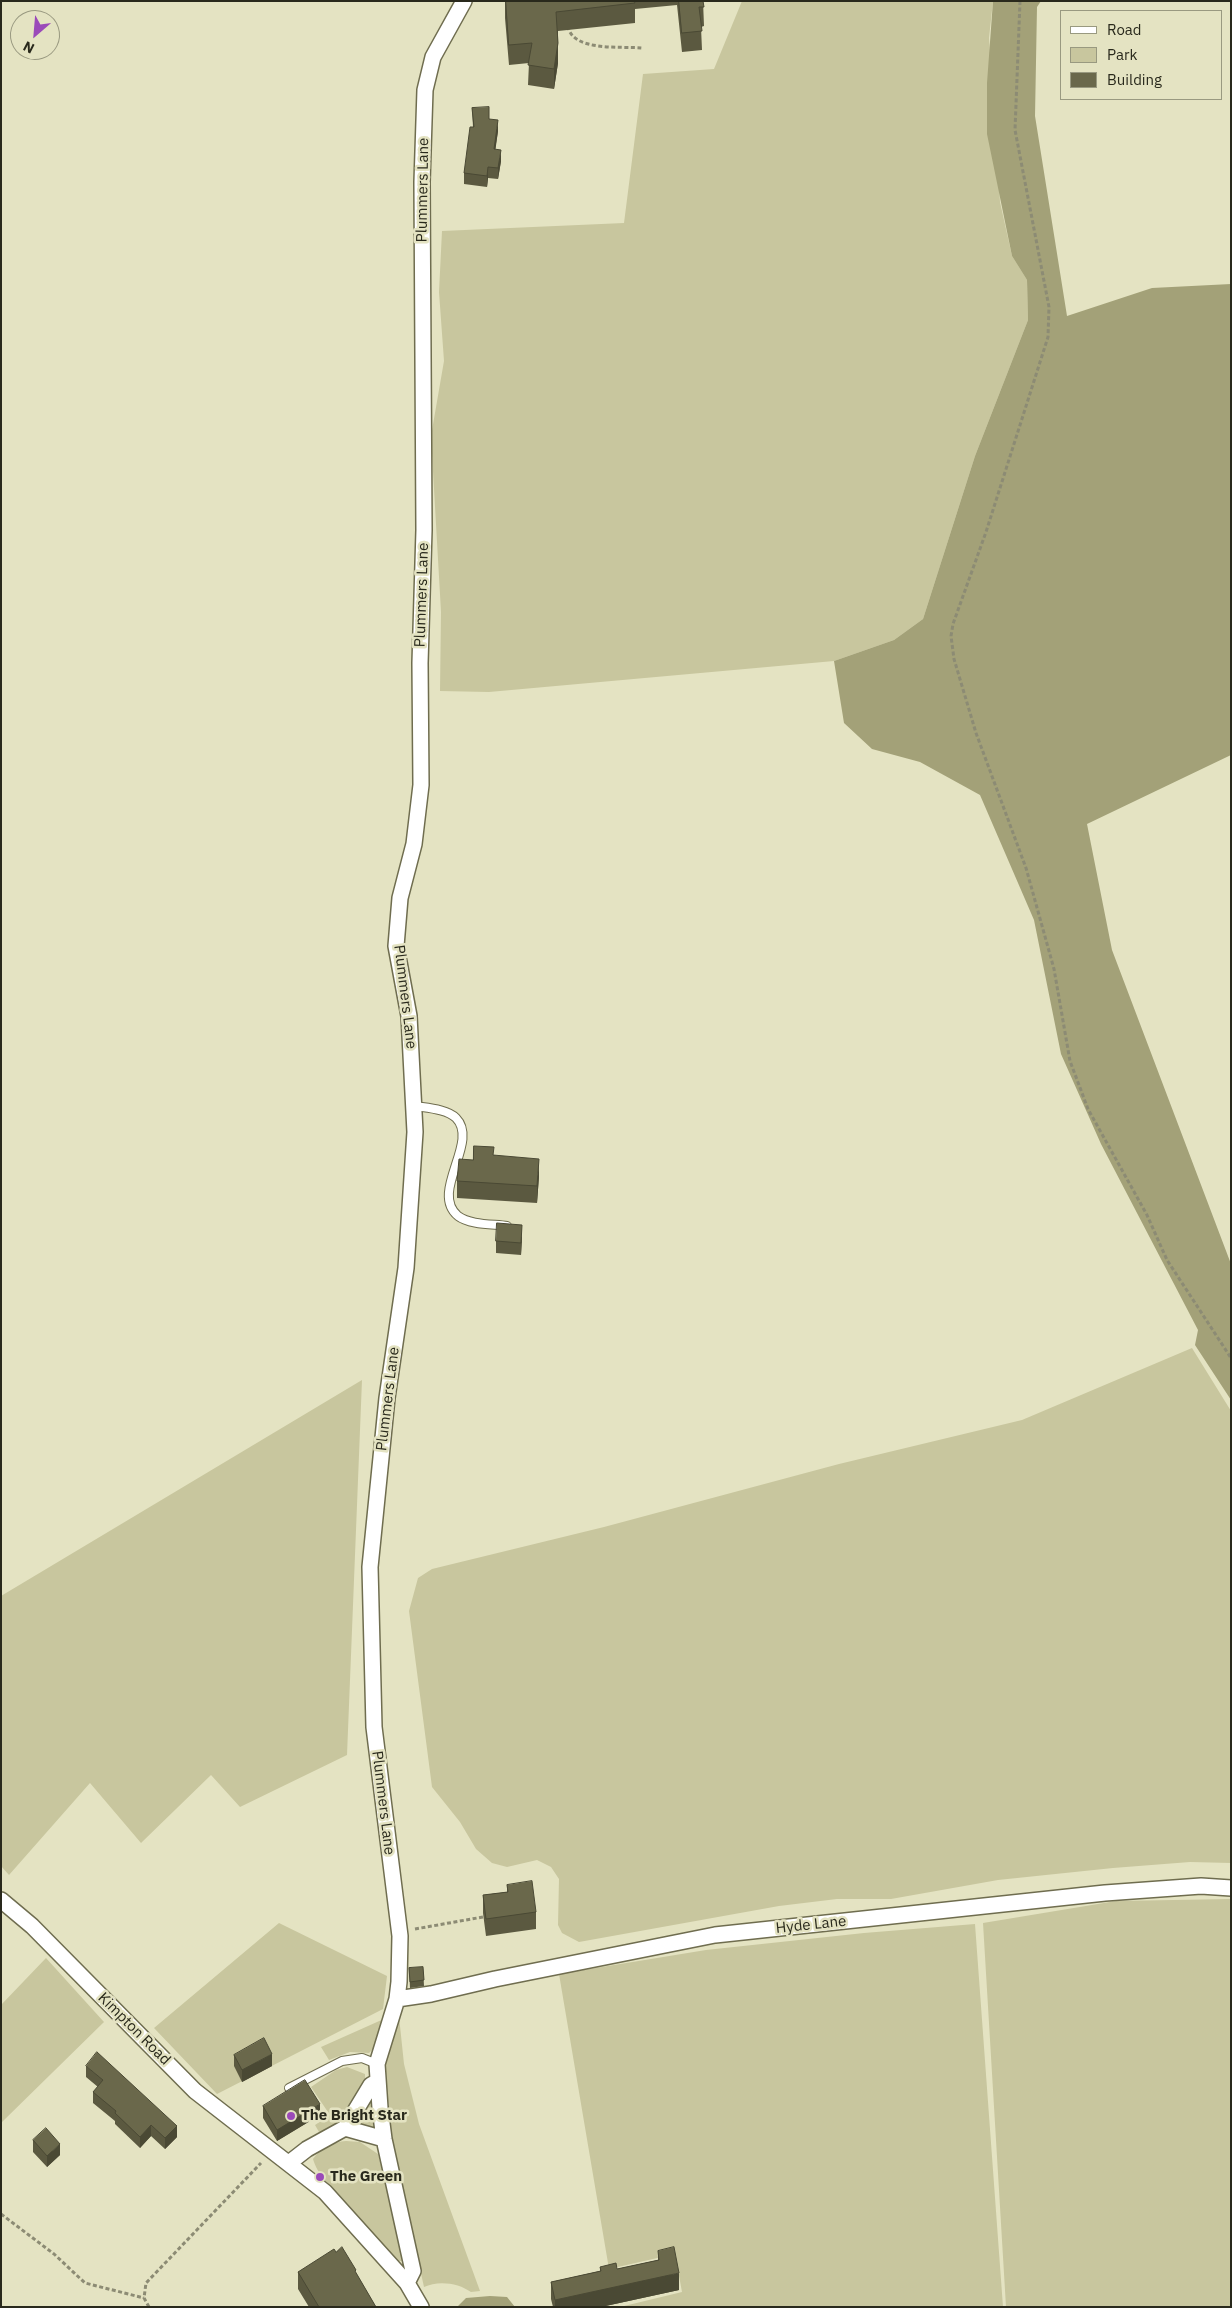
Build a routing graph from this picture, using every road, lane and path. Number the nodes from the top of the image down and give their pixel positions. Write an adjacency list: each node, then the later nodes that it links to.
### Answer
1 (464, 1): 5 (street, Plummers Lane)
2 (1020, 1): 7 (path)
3 (567, 20): 4 (path)
4 (642, 48)
5 (415, 1106): 6 (lane); 12 (street, Plummers Lane)
6 (518, 1227)
7 (1231, 1358)
8 (1231, 1888): 12 (street, Hyde Lane)
9 (1, 1900): 18 (street, Kimpton Road)
10 (483, 1917): 11 (path)
11 (415, 1929)
12 (397, 1999): 13 (street)
13 (377, 2064): 14 (street); 15 (lane)
14 (378, 2082): 16 (street); 17 (street)
15 (289, 2088)
16 (345, 2128): 17 (street); 19 (street)
17 (384, 2139): 21 (street)
18 (271, 2152): 19 (street, Kimpton Road); 22 (path)
19 (289, 2163): 21 (street, Kimpton Road)
20 (1, 2214): 22 (path)
21 (407, 2283): 24 (street, Kimpton Road)
22 (144, 2298): 23 (path)
23 (149, 2307)
24 (421, 2307)

